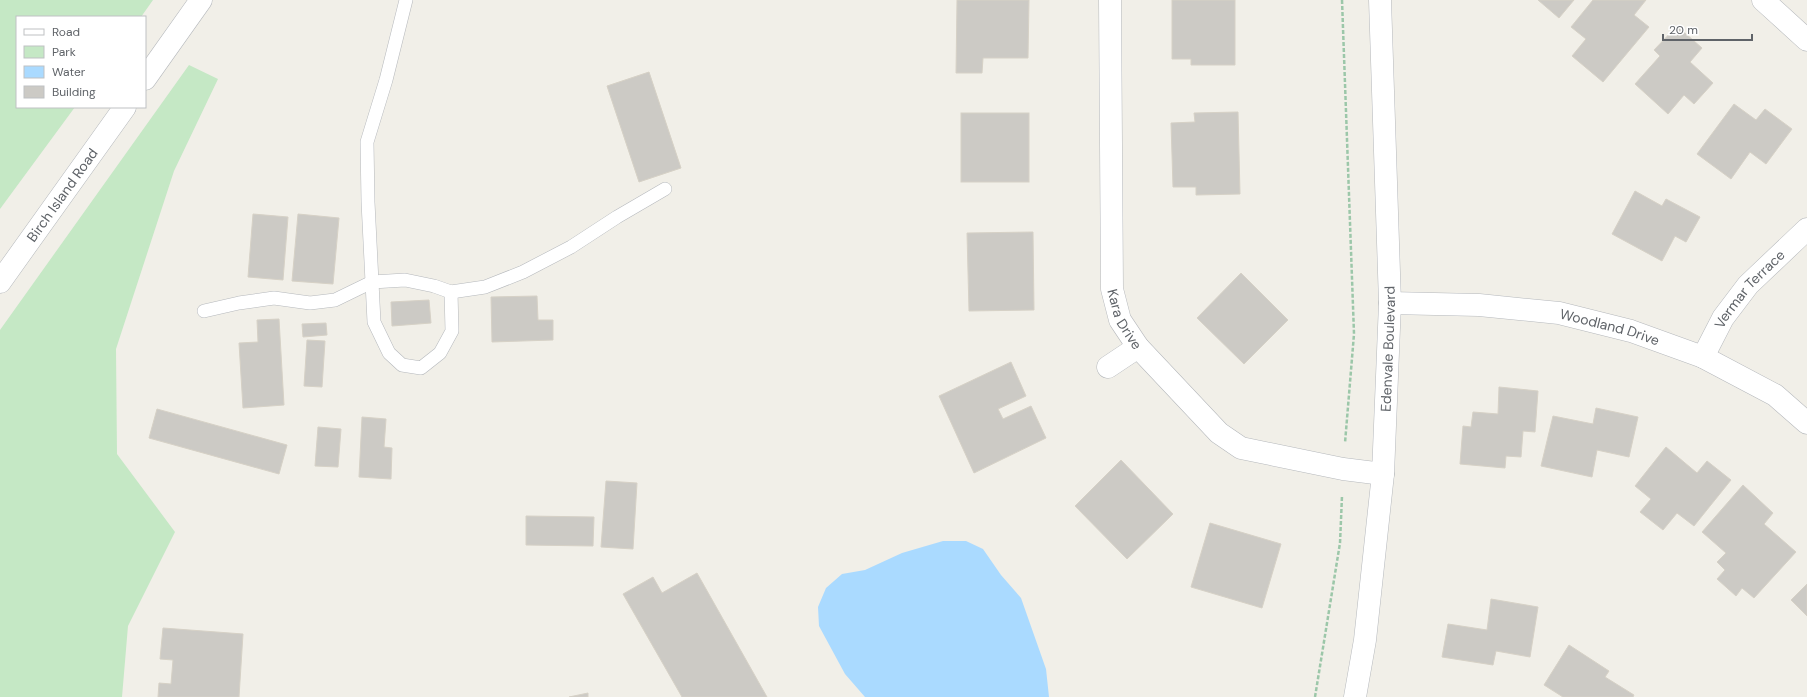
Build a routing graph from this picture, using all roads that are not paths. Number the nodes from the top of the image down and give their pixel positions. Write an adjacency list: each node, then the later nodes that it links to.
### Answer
1 (201, 0): 7 (street)
2 (406, 0): 12 (lane)
3 (1110, 0): 16 (street, Kara Drive)
4 (1380, 0): 14 (street, Edenvale Boulevard)
5 (1763, 0): 6 (street)
6 (1807, 40)
7 (146, 78)
8 (124, 108): 11 (street, Birch Island Road)
9 (664, 189): 13 (lane)
10 (1807, 229): 17 (street, Vermar Terrace)
11 (0, 282)
12 (372, 282): 13 (lane); 13 (lane); 15 (lane)
13 (451, 292)
14 (1390, 303): 17 (street, Woodland Drive); 20 (street, Edenvale Boulevard)
15 (204, 311)
16 (1138, 347): 18 (street); 20 (street, Kara Drive)
17 (1703, 357): 19 (street, Woodland Drive)
18 (1108, 367)
19 (1807, 423)
20 (1383, 474): 21 (street, Edenvale Boulevard)
21 (1355, 697)

